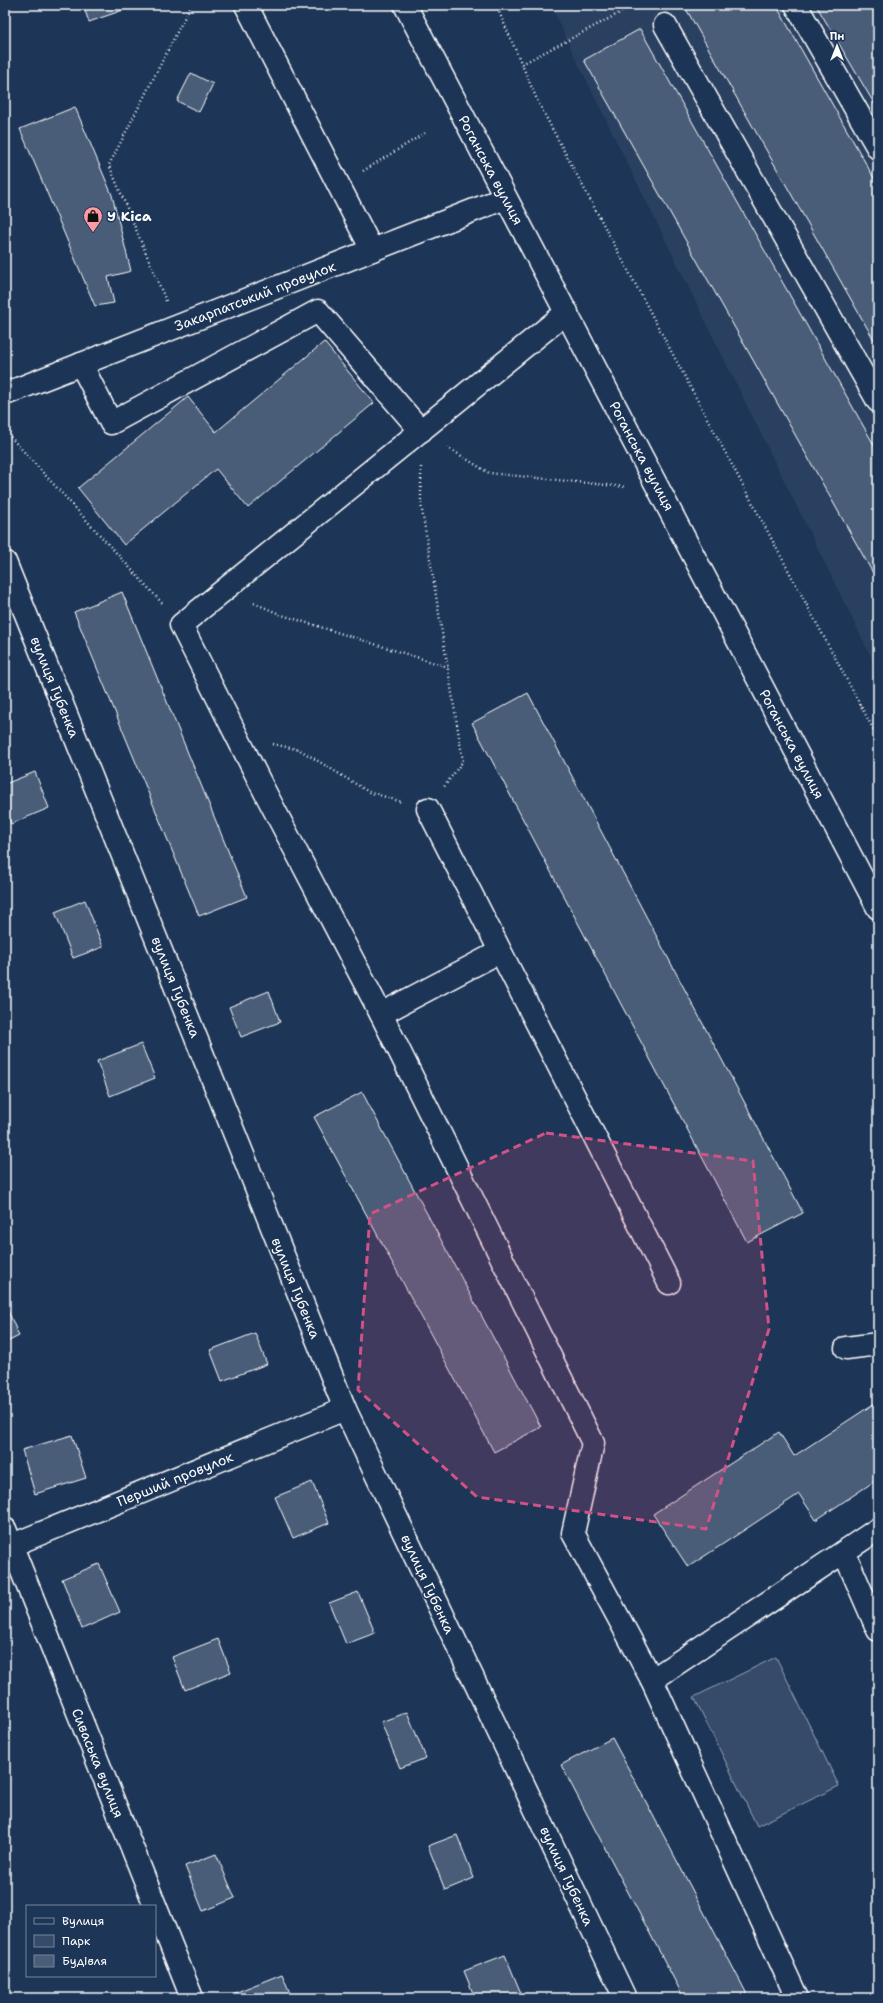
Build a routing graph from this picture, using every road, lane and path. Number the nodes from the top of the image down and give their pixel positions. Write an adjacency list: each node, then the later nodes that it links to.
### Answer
1 (191, 5): 15 (path)
2 (246, 5): 11 (street)
3 (405, 5): 12 (street, Роганська вулиця)
4 (496, 5): 8 (path)
5 (635, 5): 8 (path)
6 (796, 5): 10 (street)
7 (665, 25): 18 (street)
8 (522, 64): 27 (path)
9 (425, 133): 11 (path)
10 (878, 148)
11 (340, 185): 13 (street)
12 (506, 198): 13 (street, Закарпатський провулок); 14 (street, Роганська вулиця)
13 (372, 250): 15 (street, Закарпатський провулок)
14 (567, 312): 20 (street); 21 (street, Роганська вулиця)
15 (176, 327): 16 (street, Закарпатський провулок)
16 (81, 364): 17 (street, Закарпатський провулок); 20 (street)
17 (5, 394)
18 (878, 401)
19 (5, 431): 24 (path)
20 (421, 431): 21 (path); 23 (street); 25 (path)
21 (660, 490): 29 (street, Роганська вулиця)
22 (5, 562): 35 (street, вулиця Губенка)
23 (224, 590): 24 (street); 25 (path)
24 (181, 625): 26 (street)
25 (448, 667): 28 (path)
26 (237, 736): 28 (path); 31 (street)
27 (878, 738)
28 (428, 809): 30 (street)
29 (878, 908)
30 (500, 952): 31 (street); 32 (street)
31 (381, 1014): 40 (street)
32 (669, 1283)
33 (878, 1344): 34 (street)
34 (846, 1348)
35 (344, 1409): 37 (street, Перший провулок); 44 (street, вулиця Губенка)
36 (878, 1529): 38 (street)
37 (7, 1541): 41 (street, Сиваська вулиця)
38 (844, 1552): 39 (street); 40 (street)
39 (878, 1630)
40 (652, 1680): 45 (street)
41 (154, 1905)
42 (156, 1909): 43 (street, Сиваська вулиця)
43 (192, 1998)
44 (625, 1998)
45 (797, 1998)

